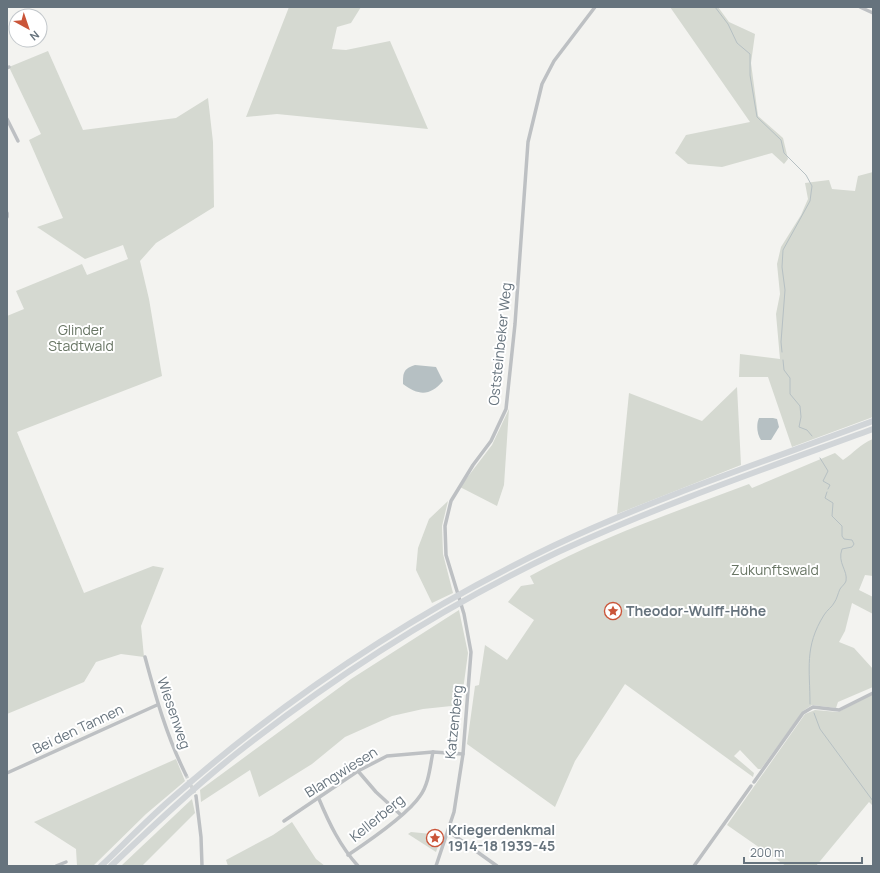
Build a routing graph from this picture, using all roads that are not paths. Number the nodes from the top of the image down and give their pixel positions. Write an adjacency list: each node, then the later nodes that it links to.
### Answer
1 (595, 7): 10 (street, Oststeinbeker Weg)
2 (860, 7): 3 (street)
3 (873, 13)
4 (7, 118): 5 (street)
5 (18, 141)
6 (7, 213): 7 (street)
7 (7, 217)
8 (873, 421): 29 (highway)
9 (873, 429): 30 (highway)
10 (454, 579): 15 (street, Katzenberg)
11 (145, 657): 13 (street, Wiesenweg)
12 (873, 693): 19 (street)
13 (157, 705): 17 (street, Bei den Tannen); 18 (street, Wiesenweg)
14 (432, 752): 15 (street, Blangwiesen); 16 (street, Blangwiesen); 23 (street, Kellerberg)
15 (462, 754): 25 (street, Katzenberg)
16 (358, 772): 22 (street, Blangwiesen); 23 (street)
17 (7, 773)
18 (186, 775)
19 (754, 782)
20 (751, 786): 35 (street)
21 (196, 796): 31 (street)
22 (319, 799): 24 (street, Blangwiesen); 26 (street)
23 (401, 815): 26 (street, Kellerberg)
24 (284, 821)
25 (448, 831): 33 (street, Katzenberg); 34 (street)
26 (348, 855): 32 (street)
27 (66, 862): 28 (street)
28 (56, 866)
29 (101, 866)
30 (112, 866)
31 (202, 866)
32 (358, 866)
33 (436, 866)
34 (497, 866)
35 (694, 866)

